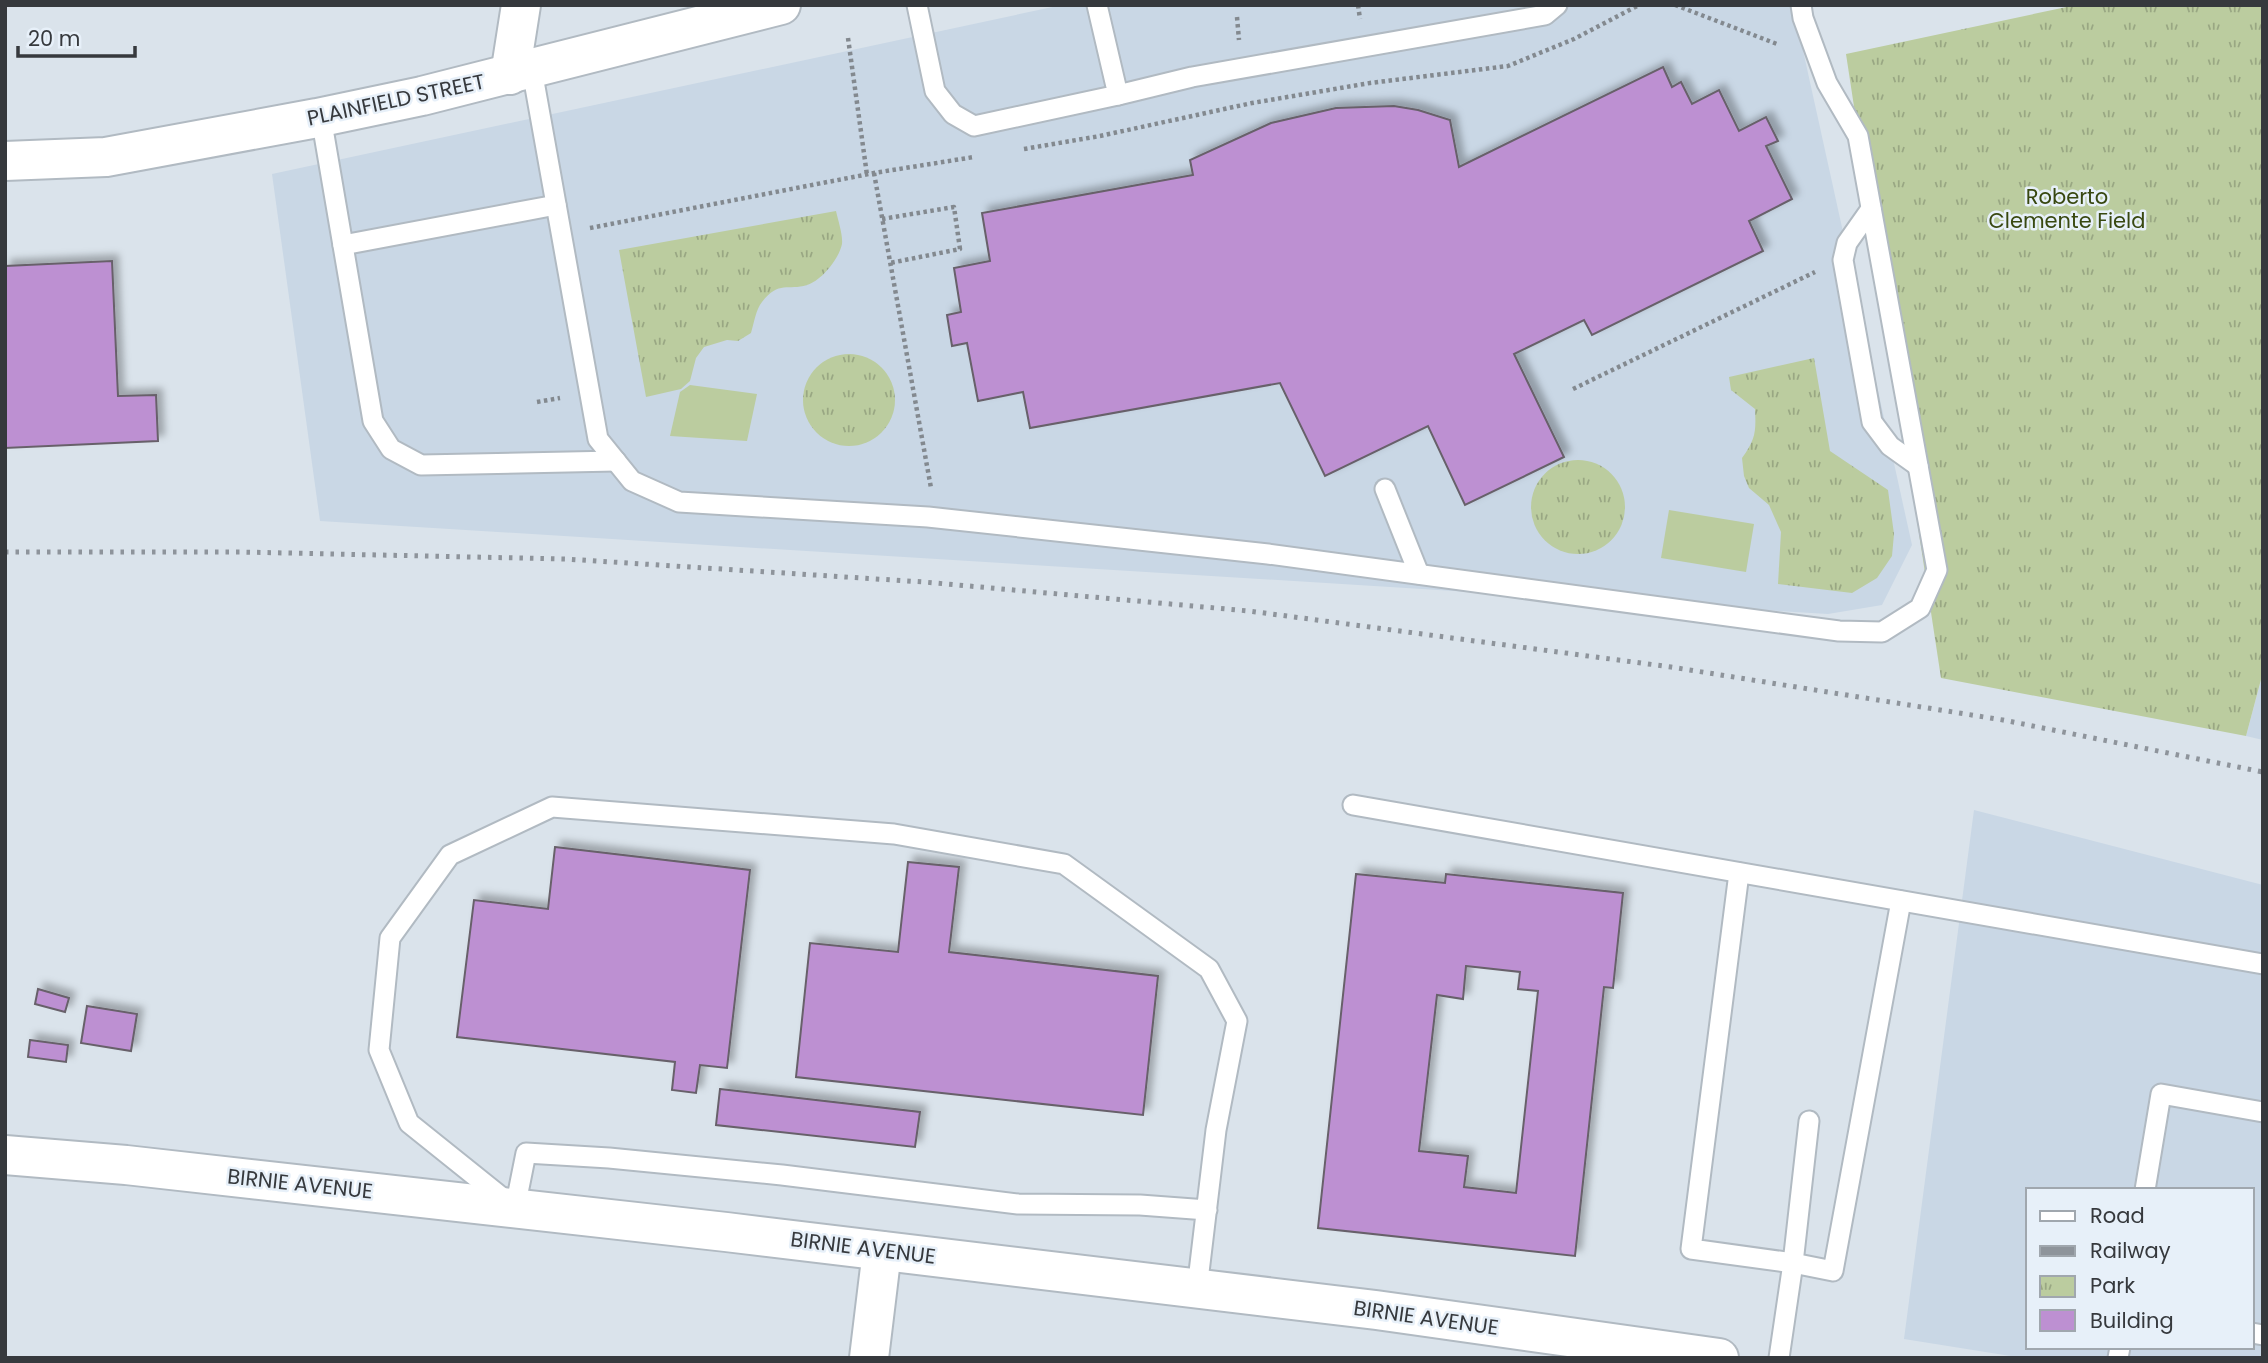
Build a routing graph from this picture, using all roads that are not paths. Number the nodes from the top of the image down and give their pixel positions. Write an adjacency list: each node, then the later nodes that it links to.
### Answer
1 (521, 5): 7 (main road)
2 (781, 5): 7 (main road, PLAINFIELD STREET)
3 (917, 5): 8 (lane)
4 (1097, 5): 8 (lane)
5 (1557, 5): 8 (lane)
6 (1801, 5): 12 (lane)
7 (521, 72): 9 (main road, PLAINFIELD STREET); 11 (lane)
8 (1118, 95)
9 (321, 117): 10 (main road, PLAINFIELD STREET); 13 (lane)
10 (5, 161)
11 (556, 205): 13 (lane); 14 (lane)
12 (1871, 209): 15 (lane); 15 (lane)
13 (343, 245): 14 (lane)
14 (616, 461): 17 (lane)
15 (1917, 466): 17 (lane)
16 (1385, 489): 17 (lane)
17 (1419, 574)
18 (1353, 805): 19 (lane)
19 (1740, 873): 20 (lane); 29 (lane)
20 (1901, 901): 21 (lane); 29 (lane)
21 (2263, 964)
22 (2263, 1112): 25 (lane)
23 (1810, 1121): 29 (lane)
24 (5, 1156): 26 (main road, BIRNIE AVENUE)
25 (2145, 1188)
26 (515, 1208): 27 (lane); 27 (lane); 28 (main road, BIRNIE AVENUE)
27 (1207, 1210): 30 (lane)
28 (882, 1251): 30 (main road, BIRNIE AVENUE); 31 (main road)
29 (1793, 1263): 33 (lane)
30 (1197, 1289): 32 (main road, BIRNIE AVENUE)
31 (869, 1358)
32 (1719, 1358)
33 (1779, 1358)

